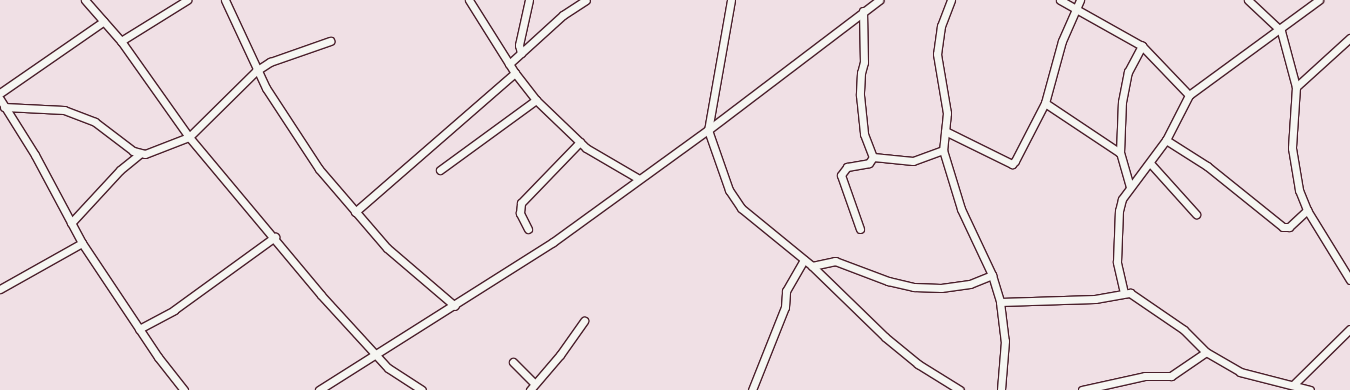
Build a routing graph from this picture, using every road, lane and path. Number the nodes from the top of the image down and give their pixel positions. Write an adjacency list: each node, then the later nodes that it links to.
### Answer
1 (85, 0): 16 (street)
2 (187, 0): 20 (street)
3 (224, 0): 24 (street)
4 (469, 0): 23 (street)
5 (529, 0): 22 (street)
6 (586, 0): 22 (street)
7 (731, 0): 33 (street)
8 (879, 0): 15 (street)
9 (951, 0): 34 (street)
10 (1060, 0): 14 (street)
11 (1080, 0): 14 (street)
12 (1248, 0): 17 (street)
13 (1319, 0): 17 (street)
14 (1075, 7): 21 (street); 31 (street)
15 (863, 11): 33 (street); 41 (street)
16 (104, 21): 20 (street); 27 (street)
17 (1281, 31): 26 (street); 28 (street)
18 (1350, 38): 26 (street)
19 (330, 40): 24 (street)
20 (121, 41): 35 (street)
21 (1142, 46): 28 (street); 39 (street)
22 (521, 53): 23 (street)
23 (509, 64): 25 (street)
24 (256, 71): 35 (street); 47 (street)
25 (515, 73): 30 (street); 47 (street)
26 (1296, 87): 46 (street)
27 (0, 93)
28 (1189, 94): 36 (street)
29 (0, 99): 32 (street)
30 (536, 100): 37 (street); 43 (street)
31 (1044, 102): 34 (street); 39 (street)
32 (4, 108): 40 (street); 49 (street)
33 (708, 130): 44 (street); 54 (street)
34 (945, 131): 38 (street)
35 (189, 137): 40 (street); 52 (street)
36 (1166, 140): 42 (street); 46 (street)
37 (580, 142): 44 (street); 50 (street)
38 (943, 150): 41 (street); 56 (street)
39 (1120, 153): 45 (street)
40 (140, 154): 49 (street)
41 (873, 156): 51 (street)
42 (1150, 163): 45 (street); 48 (street)
43 (440, 170)
44 (639, 179): 61 (street)
45 (1130, 187): 59 (street)
46 (1307, 210): 57 (street)
47 (355, 212): 61 (street)
48 (1196, 214)
49 (71, 223): 53 (street)
50 (528, 228)
51 (860, 229)
52 (274, 237): 63 (street); 66 (street)
53 (82, 243): 58 (street); 63 (street)
54 (804, 260): 55 (street); 74 (street)
55 (812, 266): 56 (street); 75 (street)
56 (992, 275): 60 (street)
57 (1350, 280)
58 (0, 289)
59 (1124, 293): 60 (street); 65 (street)
60 (1000, 302): 76 (street)
61 (455, 306): 66 (street)
62 (584, 321): 69 (street)
63 (139, 329): 71 (street)
64 (1350, 329): 68 (street)
65 (1206, 352): 68 (street); 70 (street)
66 (375, 354): 72 (street); 73 (street)
67 (513, 362): 69 (street)
68 (1294, 384): 78 (street)
69 (532, 387)
70 (1102, 388): 77 (street)
71 (184, 390)
72 (319, 390)
73 (422, 390)
74 (752, 390)
75 (960, 390)
76 (1001, 390)
77 (1082, 390)
78 (1310, 390)

